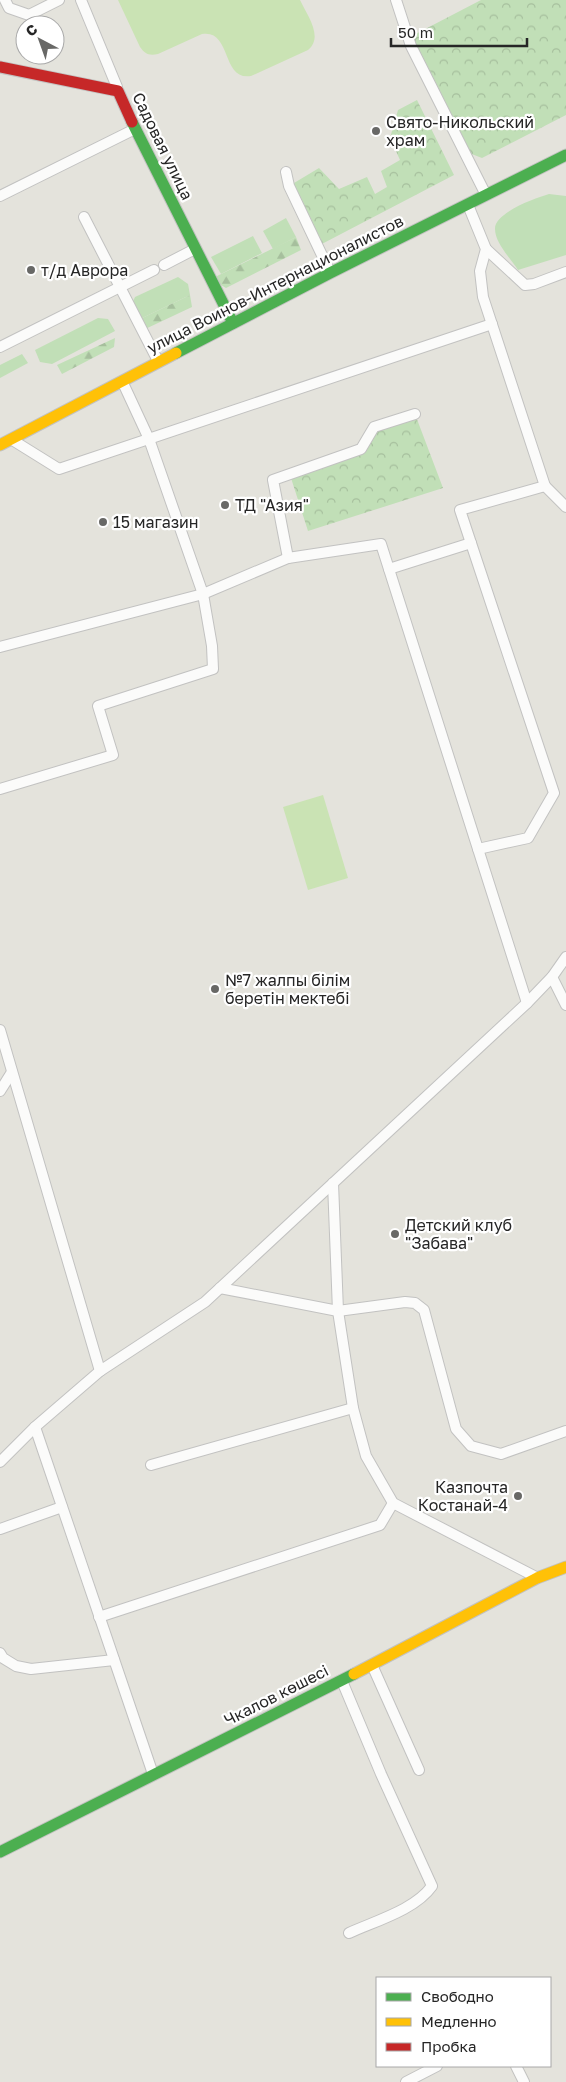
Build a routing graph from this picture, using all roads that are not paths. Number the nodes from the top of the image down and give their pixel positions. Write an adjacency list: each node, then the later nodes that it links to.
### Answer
1 (5, 0): 2 (lane)
2 (59, 0)
3 (81, 0): 6 (lane)
4 (396, 0): 10 (lane)
5 (0, 67): 6 (street, Садовая улица)
6 (118, 91): 7 (street, Садовая улица)
7 (136, 129): 11 (lane); 14 (street, Садовая улица)
8 (566, 155): 10 (street, улица Воинов-Интернационалистов)
9 (286, 172): 18 (lane)
10 (486, 195): 12 (street, улица Воинов-Интернационалистов)
11 (0, 196)
12 (467, 205): 15 (lane); 18 (street, улица Воинов-Интернационалистов)
13 (84, 217): 20 (lane)
14 (196, 249): 16 (lane); 21 (street, Садовая улица)
15 (486, 249): 19 (lane); 22 (lane)
16 (164, 265)
17 (154, 270): 20 (lane)
18 (330, 272): 21 (street, улица Воинов-Интернационалистов)
19 (566, 272)
20 (119, 288): 23 (lane); 24 (lane)
21 (234, 323): 24 (street, улица Воинов-Интернационалистов)
22 (492, 324): 28 (lane); 30 (lane)
23 (0, 347)
24 (158, 362): 25 (street, улица Воинов-Интернационалистов)
25 (122, 382): 27 (street, улица Воинов-Интернационалистов); 28 (lane)
26 (415, 414): 33 (lane)
27 (11, 439): 28 (lane); 29 (street, улица Воинов-Интернационалистов)
28 (149, 439): 35 (lane)
29 (0, 445)
30 (545, 486): 31 (lane); 32 (lane)
31 (566, 507)
32 (471, 544): 34 (lane); 38 (lane)
33 (288, 558): 34 (lane); 35 (lane)
34 (389, 569): 38 (lane)
35 (203, 594): 36 (lane); 37 (lane)
36 (0, 648)
37 (0, 789)
38 (478, 850): 41 (lane)
39 (566, 957): 40 (lane)
40 (552, 977): 41 (lane); 42 (lane)
41 (528, 1003): 46 (lane)
42 (566, 1006)
43 (0, 1030): 44 (lane)
44 (12, 1072): 45 (lane); 49 (lane)
45 (0, 1091)
46 (333, 1183): 47 (lane); 48 (lane)
47 (220, 1288): 48 (lane); 49 (lane)
48 (338, 1311): 50 (lane); 52 (lane)
49 (100, 1371): 51 (lane)
50 (353, 1408): 54 (lane); 55 (lane)
51 (35, 1427): 53 (lane); 56 (lane)
52 (566, 1431)
53 (0, 1462)
54 (151, 1465)
55 (393, 1503): 59 (lane); 60 (lane)
56 (62, 1508): 57 (lane); 60 (lane)
57 (0, 1528)
58 (566, 1567): 59 (street, Чкалов көшесі)
59 (537, 1578): 63 (street, Чкалов көшесі)
60 (99, 1617): 62 (lane)
61 (0, 1653): 62 (lane)
62 (114, 1660): 66 (lane)
63 (372, 1664): 64 (street, Чкалов көшесі); 65 (lane)
64 (342, 1680): 66 (street, Чкалов көшесі); 68 (lane)
65 (419, 1770)
66 (154, 1775): 67 (street, Чкалов көшесі)
67 (0, 1852)
68 (349, 1933)
69 (435, 2067): 71 (lane)
70 (516, 2067): 72 (lane)
71 (406, 2082)
72 (524, 2082)

